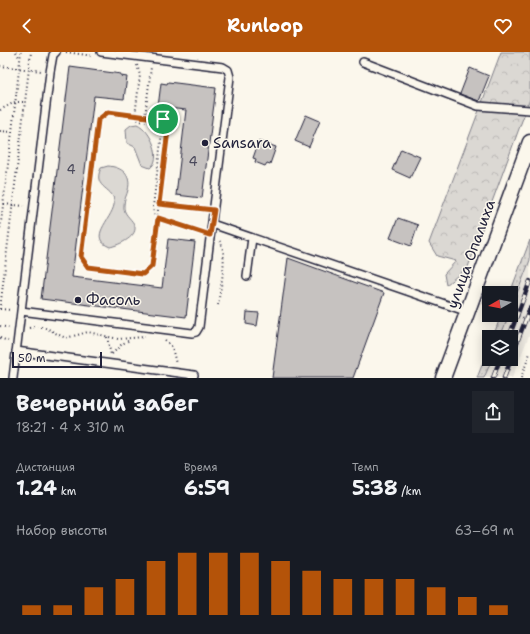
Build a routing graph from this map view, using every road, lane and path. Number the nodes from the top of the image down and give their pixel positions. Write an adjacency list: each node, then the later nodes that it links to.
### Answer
1 (16, 52): 8 (path)
2 (21, 52): 8 (path)
3 (31, 52): 13 (path)
4 (56, 52): 14 (lane)
5 (66, 52): 6 (path)
6 (99, 54): 7 (lane)
7 (152, 59): 20 (path); 30 (lane)
8 (20, 60): 12 (path)
9 (135, 62): 19 (path)
10 (364, 62): 18 (lane)
11 (0, 66): 12 (path)
12 (19, 68): 13 (path); 15 (path)
13 (29, 70): 14 (path); 16 (path)
14 (50, 72): 29 (lane)
15 (15, 102): 16 (path); 17 (path); 22 (path)
16 (25, 102): 28 (path)
17 (0, 110)
18 (530, 110)
19 (135, 116): 20 (path); 31 (path); 31 (path)
20 (145, 117): 27 (path)
21 (0, 131): 22 (path)
22 (12, 132): 25 (path)
23 (530, 142): 40 (street, улица Опалиха)
24 (0, 190): 25 (path)
25 (5, 190): 26 (path)
26 (4, 204): 28 (path); 33 (path)
27 (159, 204): 30 (path); 31 (path)
28 (13, 205): 29 (path); 38 (path)
29 (34, 207): 39 (lane)
30 (214, 210): 32 (lane)
31 (158, 218): 34 (path)
32 (212, 224): 34 (lane); 35 (lane)
33 (0, 230)
34 (210, 235): 37 (path); 39 (lane)
35 (252, 238): 36 (lane); 40 (lane)
36 (248, 276)
37 (218, 305)
38 (0, 309): 39 (path)
39 (21, 311): 44 (lane)
40 (468, 312): 56 (street, улица Опалиха)
41 (518, 316): 42 (path)
42 (530, 321)
43 (0, 326): 44 (path)
44 (18, 329): 45 (path); 49 (lane)
45 (107, 337): 47 (path); 51 (path)
46 (150, 337): 47 (path)
47 (131, 339): 51 (path)
48 (160, 339): 53 (path)
49 (16, 351): 52 (lane); 54 (lane)
50 (530, 353): 57 (path)
51 (111, 355): 52 (path)
52 (112, 364): 53 (lane)
53 (178, 373): 55 (lane)
54 (12, 378)
55 (194, 378)
56 (443, 378)
57 (521, 378)

